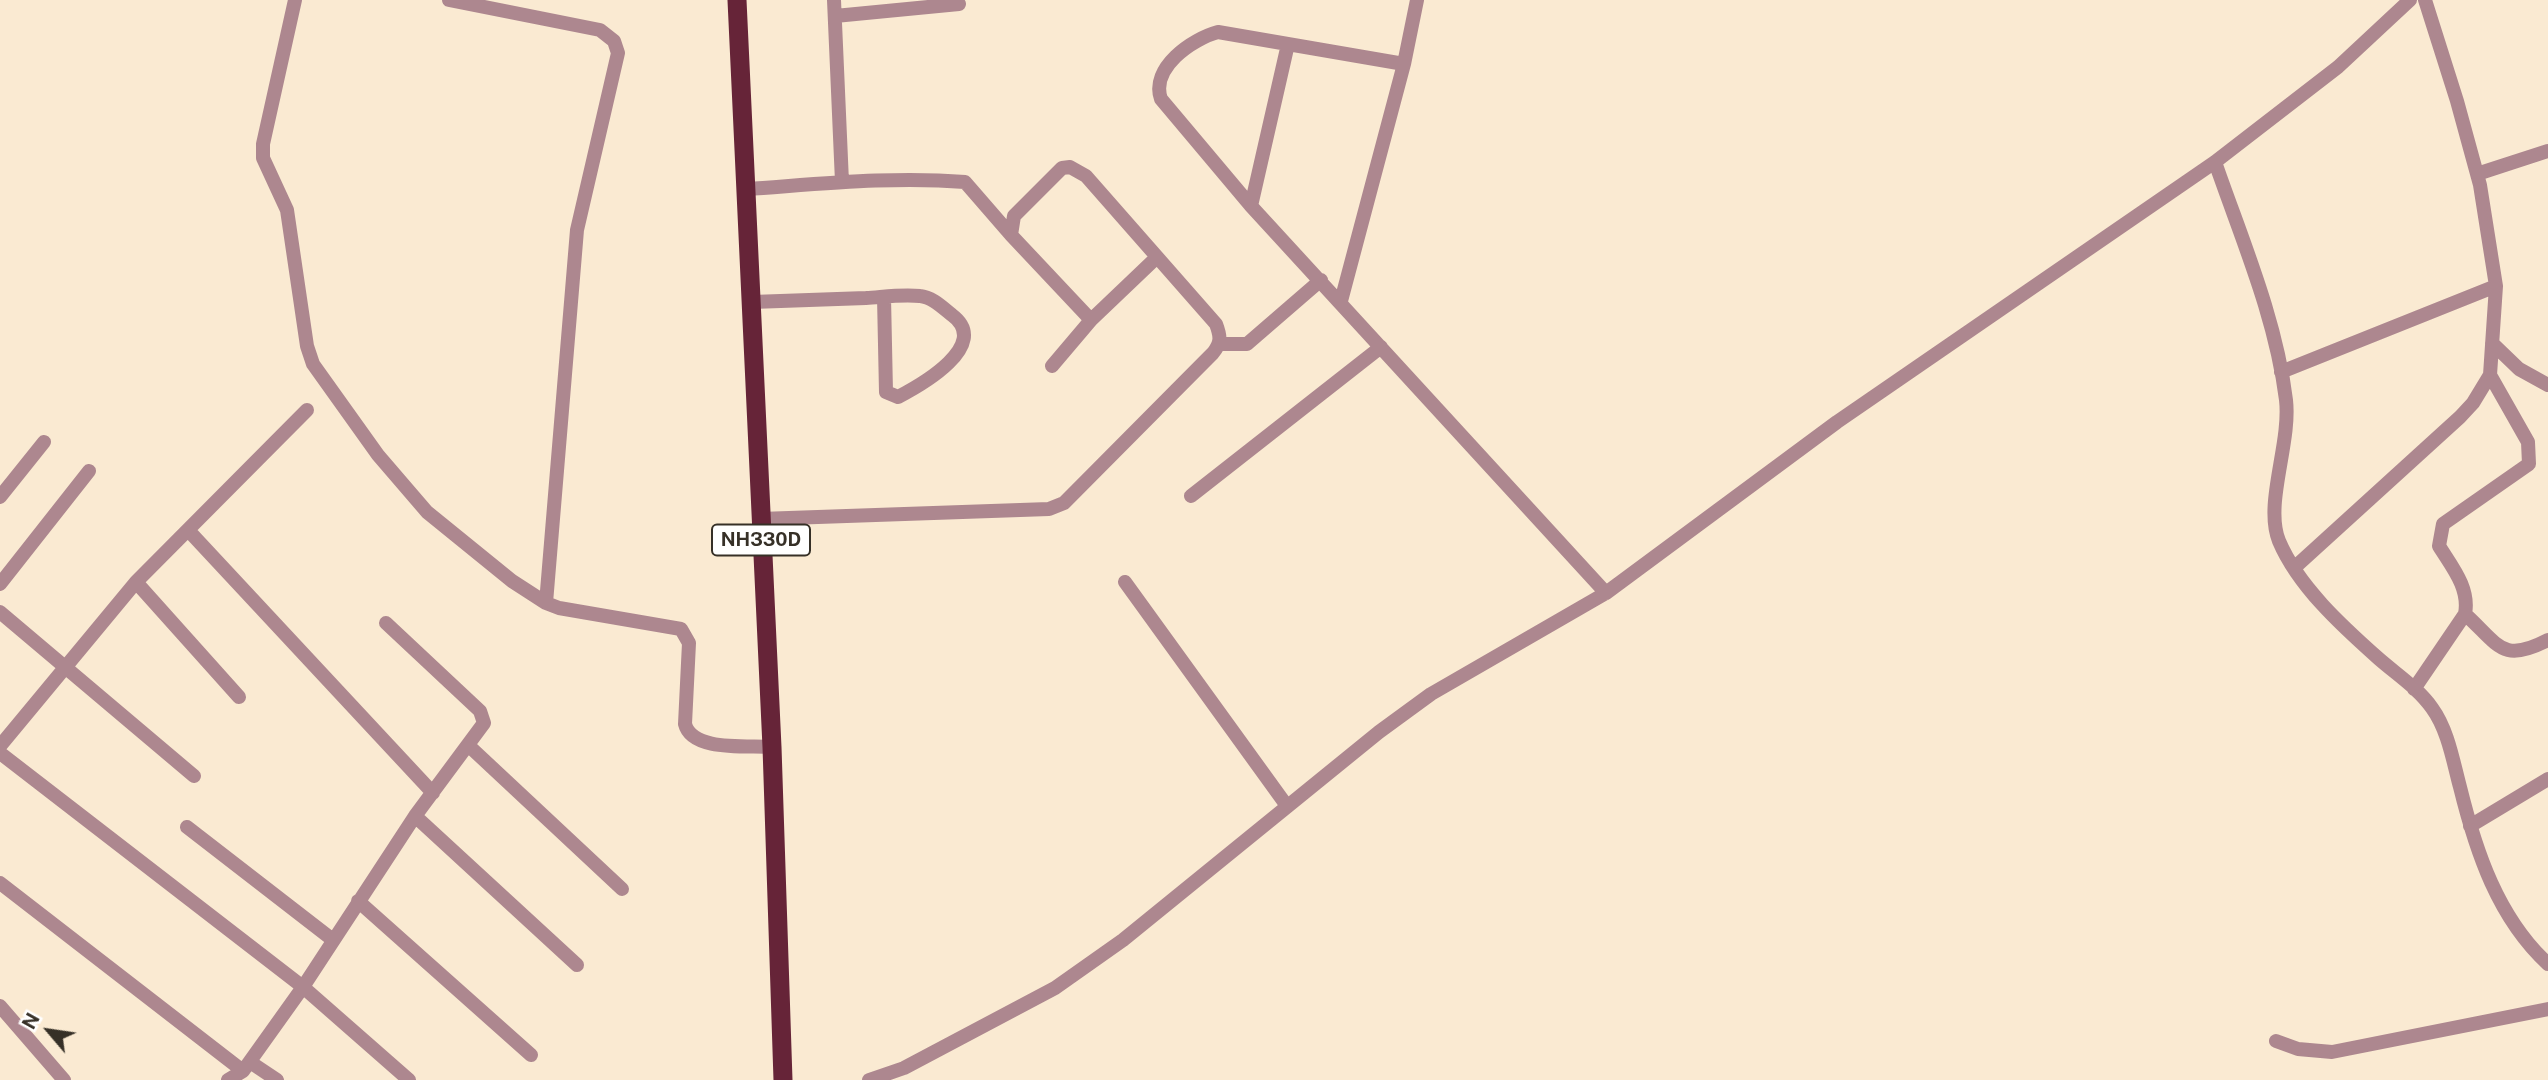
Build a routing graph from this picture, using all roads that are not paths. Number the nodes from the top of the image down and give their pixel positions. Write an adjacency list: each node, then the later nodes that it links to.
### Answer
1 (295, 0): 45 (street)
2 (449, 0): 45 (street)
3 (737, 0): 16 (highway, NH330D)
4 (834, 0): 9 (street)
5 (1417, 0): 11 (street)
6 (2410, 0): 13 (street)
7 (2425, 0): 14 (street)
8 (959, 4): 9 (street)
9 (835, 16): 15 (street)
10 (1287, 44): 11 (street); 17 (street); 17 (street)
11 (1404, 64): 23 (street)
12 (2548, 151): 14 (street)
13 (2215, 162): 30 (street); 44 (street)
14 (2477, 174): 21 (street)
15 (842, 182): 16 (street); 18 (street)
16 (747, 190): 24 (highway, NH330D)
17 (1251, 206): 20 (street)
18 (1011, 235): 19 (street); 25 (street)
19 (1156, 258): 25 (street); 27 (street)
20 (1321, 280): 23 (street); 27 (street)
21 (2496, 286): 26 (street); 30 (street)
22 (884, 297): 22 (street); 24 (street)
23 (1341, 301): 28 (street)
24 (752, 302): 38 (highway, NH330D)
25 (1091, 320): 29 (street)
26 (2492, 343): 31 (street); 32 (street)
27 (1220, 344): 38 (street)
28 (1381, 347): 36 (street); 44 (street)
29 (1052, 366)
30 (2281, 372): 40 (street)
31 (2490, 375): 40 (street); 47 (street)
32 (2548, 385)
33 (307, 410): 39 (street)
34 (44, 442): 37 (street)
35 (89, 471): 43 (street)
36 (1191, 496)
37 (0, 497)
38 (760, 519): 55 (highway, NH330D)
39 (188, 530): 41 (street); 59 (street)
40 (2294, 568): 51 (street)
41 (136, 582): 50 (street); 52 (street)
42 (1125, 582): 60 (street)
43 (0, 584)
44 (1606, 593): 60 (street)
45 (545, 603): 55 (street)
46 (0, 612): 50 (street)
47 (2465, 614): 49 (street); 51 (street)
48 (386, 623): 54 (street)
49 (2548, 640)
50 (63, 669): 53 (street); 57 (street)
51 (2414, 689): 62 (street)
52 (239, 697)
53 (0, 746)
54 (469, 746): 59 (street); 65 (street)
55 (772, 747): 80 (highway, NH330D)
56 (0, 753): 70 (street)
57 (194, 776)
58 (2548, 779): 62 (street)
59 (433, 793): 61 (street)
60 (1287, 806): 81 (street)
61 (415, 816): 66 (street); 69 (street)
62 (2470, 826): 68 (street)
63 (187, 827): 67 (street)
64 (0, 883): 75 (street)
65 (622, 888)
66 (358, 901): 67 (street); 74 (street)
67 (333, 940): 70 (street)
68 (2548, 964)
69 (577, 965)
70 (303, 987): 75 (street); 79 (street)
71 (0, 1006): 76 (street)
72 (2548, 1009): 73 (street)
73 (2276, 1041)
74 (531, 1055)
75 (246, 1067): 77 (street); 78 (street)
76 (64, 1080)
77 (228, 1080)
78 (277, 1080)
79 (409, 1080)
80 (783, 1080)
81 (869, 1080)

